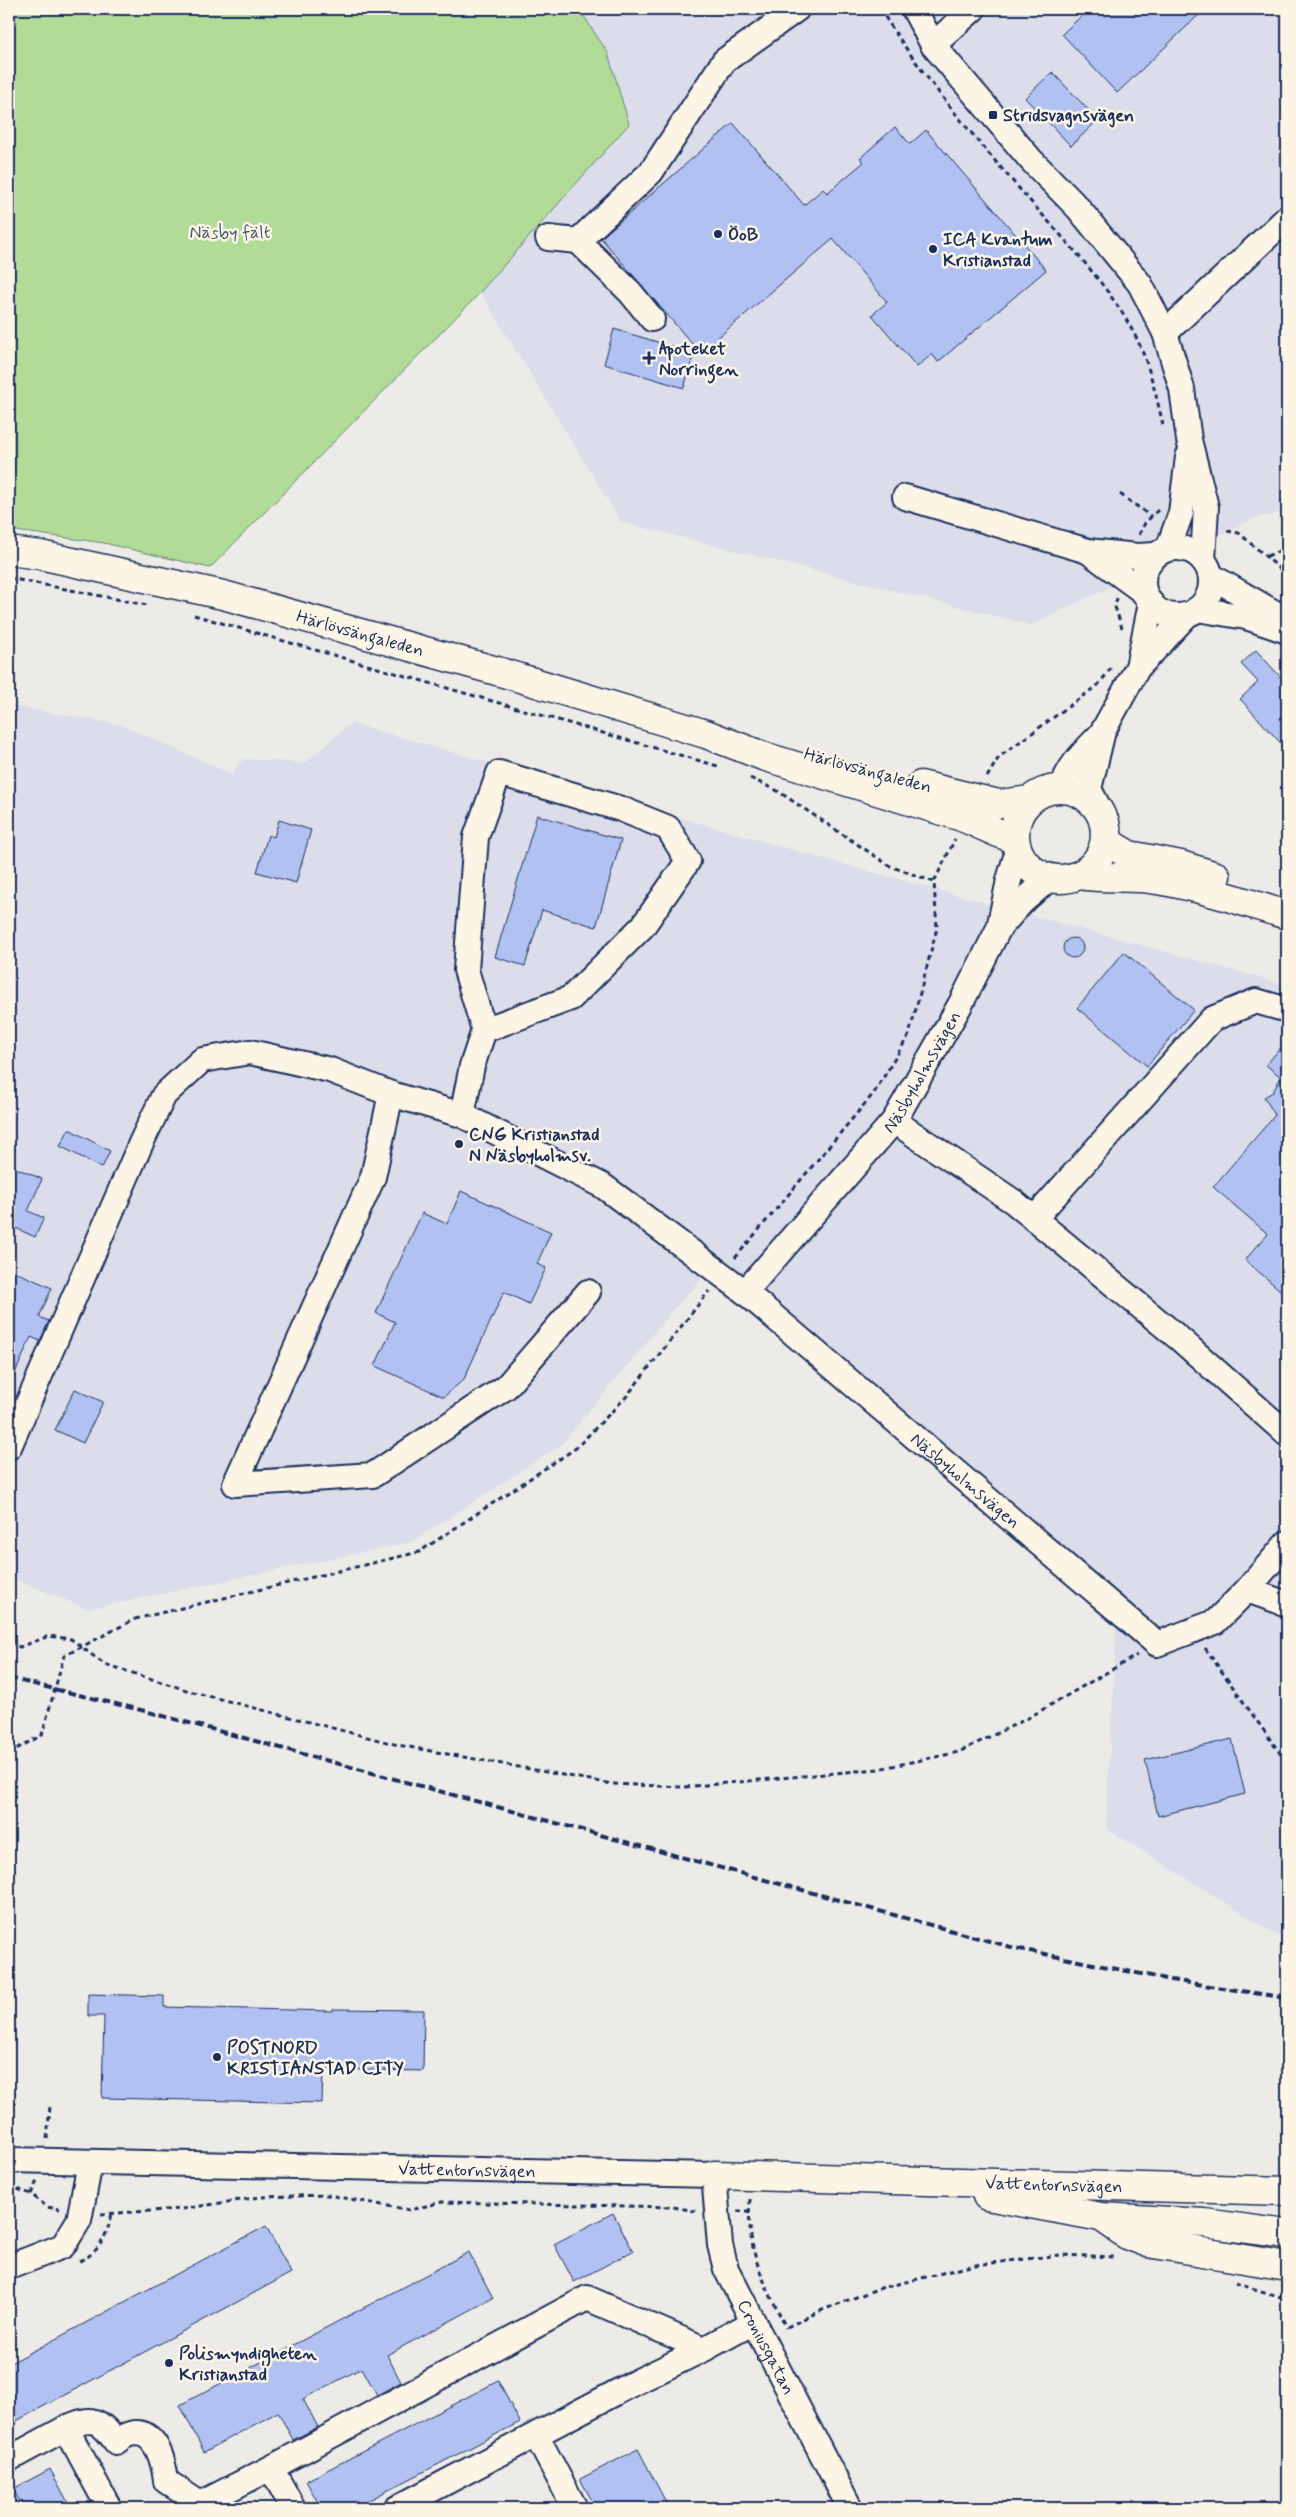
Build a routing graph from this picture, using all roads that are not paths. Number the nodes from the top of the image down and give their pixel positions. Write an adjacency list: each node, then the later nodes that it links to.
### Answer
1 (796, 9): 7 (street)
2 (914, 9): 4 (street)
3 (973, 9): 4 (street)
4 (933, 45): 9 (street)
5 (1287, 218): 9 (street)
6 (548, 238): 7 (street)
7 (578, 241): 8 (street)
8 (652, 319)
9 (1165, 332): 10 (street)
10 (1189, 440): 14 (street); 15 (street)
11 (906, 496): 13 (street)
12 (9, 551): 22 (main road, Härlövsängaleden)
13 (1088, 551): 14 (street); 16 (street)
14 (1154, 554): 15 (street); 16 (street)
15 (1207, 568): 17 (street); 18 (street)
16 (1148, 598): 17 (street); 20 (street)
17 (1192, 612): 19 (street); 20 (street)
18 (1287, 620)
19 (1287, 631)
20 (1138, 667): 21 (street)
21 (1103, 731): 23 (street); 25 (street)
22 (706, 734): 24 (main road, Härlövsängaleden); 26 (main road, Härlövsängaleden)
23 (1062, 788): 24 (main road); 25 (main road)
24 (1030, 800): 26 (main road)
25 (1103, 817): 27 (main road); 29 (main road)
26 (1016, 845): 28 (main road); 31 (street, Näsbyholmsvägen)
27 (1080, 875): 28 (main road); 30 (main road)
28 (1050, 878): 31 (street, Näsbyholmsvägen)
29 (1287, 897)
30 (1287, 915)
31 (999, 928): 36 (street, Näsbyholmsvägen)
32 (1287, 1010): 37 (street)
33 (484, 1030): 33 (street); 35 (street)
34 (391, 1094): 35 (street, Näsbyholmsvägen); 38 (street); 41 (street, Näsbyholmsvägen)
35 (462, 1115): 39 (street, Näsbyholmsvägen)
36 (894, 1121): 37 (street); 39 (street, Näsbyholmsvägen)
37 (1034, 1219): 40 (street)
38 (588, 1292)
39 (745, 1292): 43 (street, Näsbyholmsvägen)
40 (1287, 1434)
41 (9, 1447)
42 (1287, 1543): 43 (street)
43 (1247, 1590): 44 (street)
44 (1287, 1604)
45 (9, 2160): 46 (street, Vattentornsvägen)
46 (90, 2162): 47 (street, Vattentornsvägen); 55 (street)
47 (714, 2175): 48 (main road, Vattentornsvägen); 56 (street, Croniusgatan)
48 (925, 2183): 49 (main road, Vattentornsvägen); 51 (main road, Vattentornsvägen)
49 (1110, 2185): 50 (main road); 52 (main road, Vattentornsvägen)
50 (1287, 2192)
51 (1101, 2217): 52 (main road, Vattentornsvägen); 54 (main road)
52 (1204, 2223): 53 (main road, Vattentornsvägen)
53 (1287, 2234)
54 (1287, 2266)
55 (9, 2267)
56 (757, 2332): 57 (street); 66 (street, Croniusgatan)
57 (704, 2349): 59 (street); 61 (street)
58 (66, 2428): 60 (street); 61 (street); 62 (street)
59 (536, 2435): 64 (street); 65 (street)
60 (9, 2459)
61 (271, 2468): 63 (street)
62 (109, 2508)
63 (293, 2508)
64 (397, 2508)
65 (575, 2508)
66 (850, 2508)

